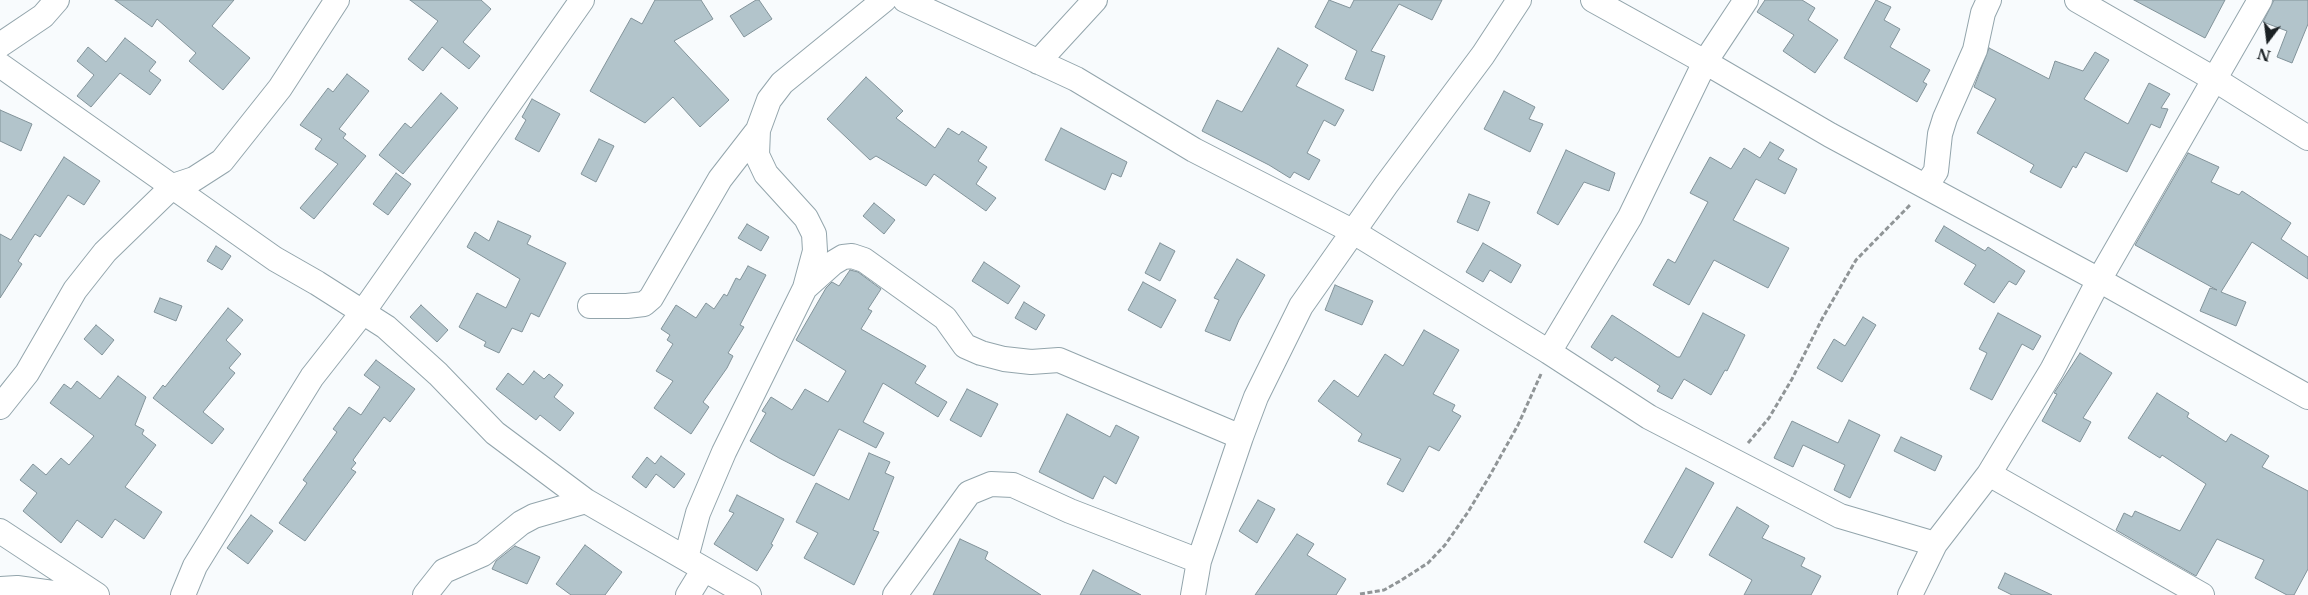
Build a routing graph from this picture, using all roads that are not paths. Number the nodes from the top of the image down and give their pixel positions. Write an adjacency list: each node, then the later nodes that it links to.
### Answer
1 (57, 0): 13 (street)
2 (337, 0): 20 (street)
3 (582, 0): 26 (street)
4 (884, 0): 18 (street)
5 (905, 0): 14 (street)
6 (1095, 0): 14 (street)
7 (1519, 0): 22 (street)
8 (1593, 0): 15 (street)
9 (1746, 0): 15 (street)
10 (1989, 0): 21 (street)
11 (2078, 0): 17 (street)
12 (2260, 0): 17 (street)
13 (0, 45)
14 (1038, 62): 22 (street)
15 (1706, 62): 21 (street); 27 (street)
16 (0, 65): 20 (street)
17 (2214, 79): 19 (street); 23 (street)
18 (758, 130): 24 (street); 25 (street)
19 (2308, 138)
20 (173, 186): 26 (street); 29 (street)
21 (1926, 186): 23 (street)
22 (1352, 231): 27 (street); 30 (street)
23 (2099, 280): 28 (street); 31 (street)
24 (805, 288): 30 (street); 36 (street)
25 (590, 306)
26 (363, 312): 32 (street); 39 (street)
27 (1549, 352): 34 (street)
28 (2308, 397)
29 (0, 407)
30 (1241, 437): 35 (street)
31 (1989, 474): 34 (street); 46 (street)
32 (586, 501): 36 (street); 40 (street)
33 (0, 531): 38 (street)
34 (1935, 544): 45 (street)
35 (1199, 561): 43 (street); 44 (street)
36 (695, 564): 41 (street); 42 (street)
37 (0, 589): 38 (street)
38 (92, 592)
39 (183, 595)
40 (426, 595)
41 (688, 595)
42 (749, 595)
43 (895, 595)
44 (1193, 595)
45 (1910, 595)
46 (2202, 595)

